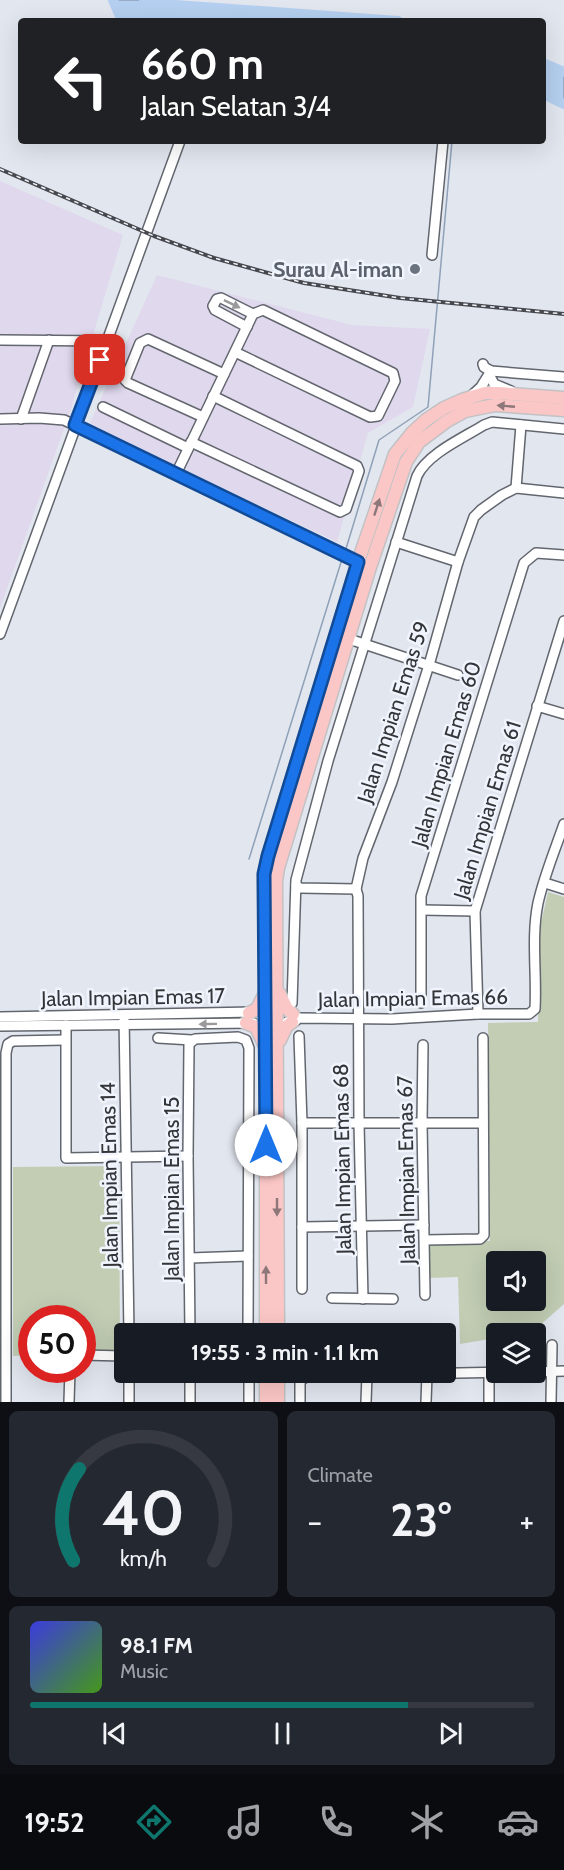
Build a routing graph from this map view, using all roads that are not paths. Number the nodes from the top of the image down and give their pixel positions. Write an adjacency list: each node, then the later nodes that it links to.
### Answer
1 (179, 144): 8 (street)
2 (443, 144): 3 (street)
3 (432, 255)
4 (253, 314): 5 (street); 5 (street, one-way to 4); 9 (street)
5 (247, 327): 9 (street)
6 (0, 340): 7 (street)
7 (49, 340): 8 (street); 22 (street)
8 (107, 341): 23 (street)
9 (235, 352): 12 (street)
10 (483, 364): 11 (street)
11 (491, 371): 13 (street); 14 (street); 16 (street)
12 (224, 374): 15 (street); 20 (street)
13 (564, 377)
14 (522, 395): 16 (main road); 17 (main road)
15 (213, 396): 20 (street); 26 (street)
16 (469, 398): 32 (main road, one-way to 16)
17 (564, 398)
18 (103, 407): 26 (street)
19 (564, 410): 32 (main road, one-way to 32)
20 (203, 417): 26 (street)
21 (0, 419): 22 (street)
22 (21, 419): 23 (street)
23 (75, 425): 27 (street); 35 (street)
24 (521, 425): 25 (street); 28 (street); 30 (street)
25 (564, 429)
26 (190, 445): 27 (street)
27 (176, 474): 32 (street)
28 (516, 488): 29 (street); 33 (street, Jalan Impian Emas 59)
29 (564, 493)
30 (396, 542): 33 (street); 37 (street)
31 (564, 555): 47 (street, Jalan Impian Emas 60)
32 (359, 562): 36 (main road); 49 (main road)
33 (458, 562): 38 (street, Jalan Impian Emas 59)
34 (564, 621): 40 (street, Jalan Impian Emas 61)
35 (0, 634)
36 (348, 639): 37 (street); 49 (main road)
37 (364, 644): 38 (street); 44 (street)
38 (429, 665): 39 (street); 45 (street, Jalan Impian Emas 59)
39 (458, 675)
40 (537, 706): 41 (street); 48 (street, Jalan Impian Emas 61)
41 (564, 714)
42 (564, 824): 43 (street)
43 (545, 883): 46 (street); 52 (street, Jalan Impian Emas 66)
44 (296, 885): 45 (street); 51 (street)
45 (356, 889): 56 (street, Jalan Impian Emas 59)
46 (564, 889)
47 (422, 910): 48 (street); 50 (street, Jalan Impian Emas 60)
48 (475, 911): 52 (street, Jalan Impian Emas 61)
49 (271, 990): 51 (main road); 54 (main road); 55 (main road)
50 (421, 1002)
51 (294, 1014): 54 (street, Jalan Impian Emas 66); 56 (street, Jalan Impian Emas 66); 66 (main road)
52 (478, 1014): 56 (street, Jalan Impian Emas 66)
53 (0, 1017): 57 (street, Jalan Impian Emas 17)
54 (272, 1017): 55 (street, Jalan Impian Emas 17); 66 (main road)
55 (248, 1018): 57 (street, Jalan Impian Emas 17); 66 (main road)
56 (358, 1019): 68 (street, Jalan Impian Emas 68)
57 (124, 1021): 58 (street, Jalan Impian Emas 17); 73 (street, Jalan Impian Emas 14)
58 (66, 1025): 59 (street, Jalan Impian Emas 17); 63 (street)
59 (0, 1026)
60 (299, 1036): 67 (street)
61 (158, 1038): 64 (street)
62 (483, 1038): 70 (street)
63 (65, 1040): 72 (street); 73 (street)
64 (190, 1042): 71 (street, Jalan Impian Emas 15); 78 (street)
65 (423, 1045): 69 (street, Jalan Impian Emas 67)
66 (271, 1050): 89 (main road, one-way to 66); 90 (main road, one-way to 90)
67 (302, 1123): 68 (street); 76 (street)
68 (359, 1123): 69 (street); 75 (street, Jalan Impian Emas 68)
69 (422, 1123): 70 (street); 74 (street, Jalan Impian Emas 67)
70 (483, 1123): 77 (street)
71 (188, 1156): 73 (street); 79 (street, Jalan Impian Emas 15)
72 (3, 1158): 80 (street)
73 (126, 1158): 86 (street, Jalan Impian Emas 14)
74 (424, 1225): 75 (street); 77 (street, Jalan Impian Emas 67)
75 (361, 1226): 76 (street); 84 (street, Jalan Impian Emas 68)
76 (302, 1227): 81 (street)
77 (425, 1240): 82 (street, Jalan Impian Emas 67)
78 (249, 1256): 79 (street); 88 (street)
79 (190, 1258): 87 (street, Jalan Impian Emas 15)
80 (3, 1261): 94 (street)
81 (302, 1289)
82 (425, 1295)
83 (332, 1298): 84 (street)
84 (363, 1299): 85 (street)
85 (393, 1299)
86 (129, 1323)
87 (190, 1323)
88 (248, 1323)
89 (266, 1323)
90 (278, 1323)
91 (552, 1345): 97 (street)
92 (96, 1355): 93 (street)
93 (114, 1356)
94 (3, 1357): 110 (street)
95 (564, 1371): 97 (street)
96 (546, 1372): 97 (street)
97 (551, 1372): 121 (street)
98 (486, 1373): 99 (street)
99 (456, 1374)
100 (70, 1383): 111 (street)
101 (129, 1383): 112 (street)
102 (190, 1383): 113 (street)
103 (249, 1383): 114 (street)
104 (266, 1383): 115 (main road)
105 (278, 1383): 116 (main road)
106 (300, 1383): 117 (street)
107 (367, 1383): 118 (street)
108 (426, 1383): 119 (street)
109 (489, 1383): 120 (street)
110 (6, 1402)
111 (69, 1402)
112 (129, 1402)
113 (190, 1402)
114 (249, 1402)
115 (266, 1402)
116 (278, 1402)
117 (300, 1402)
118 (366, 1402)
119 (426, 1402)
120 (489, 1402)
121 (551, 1402)

